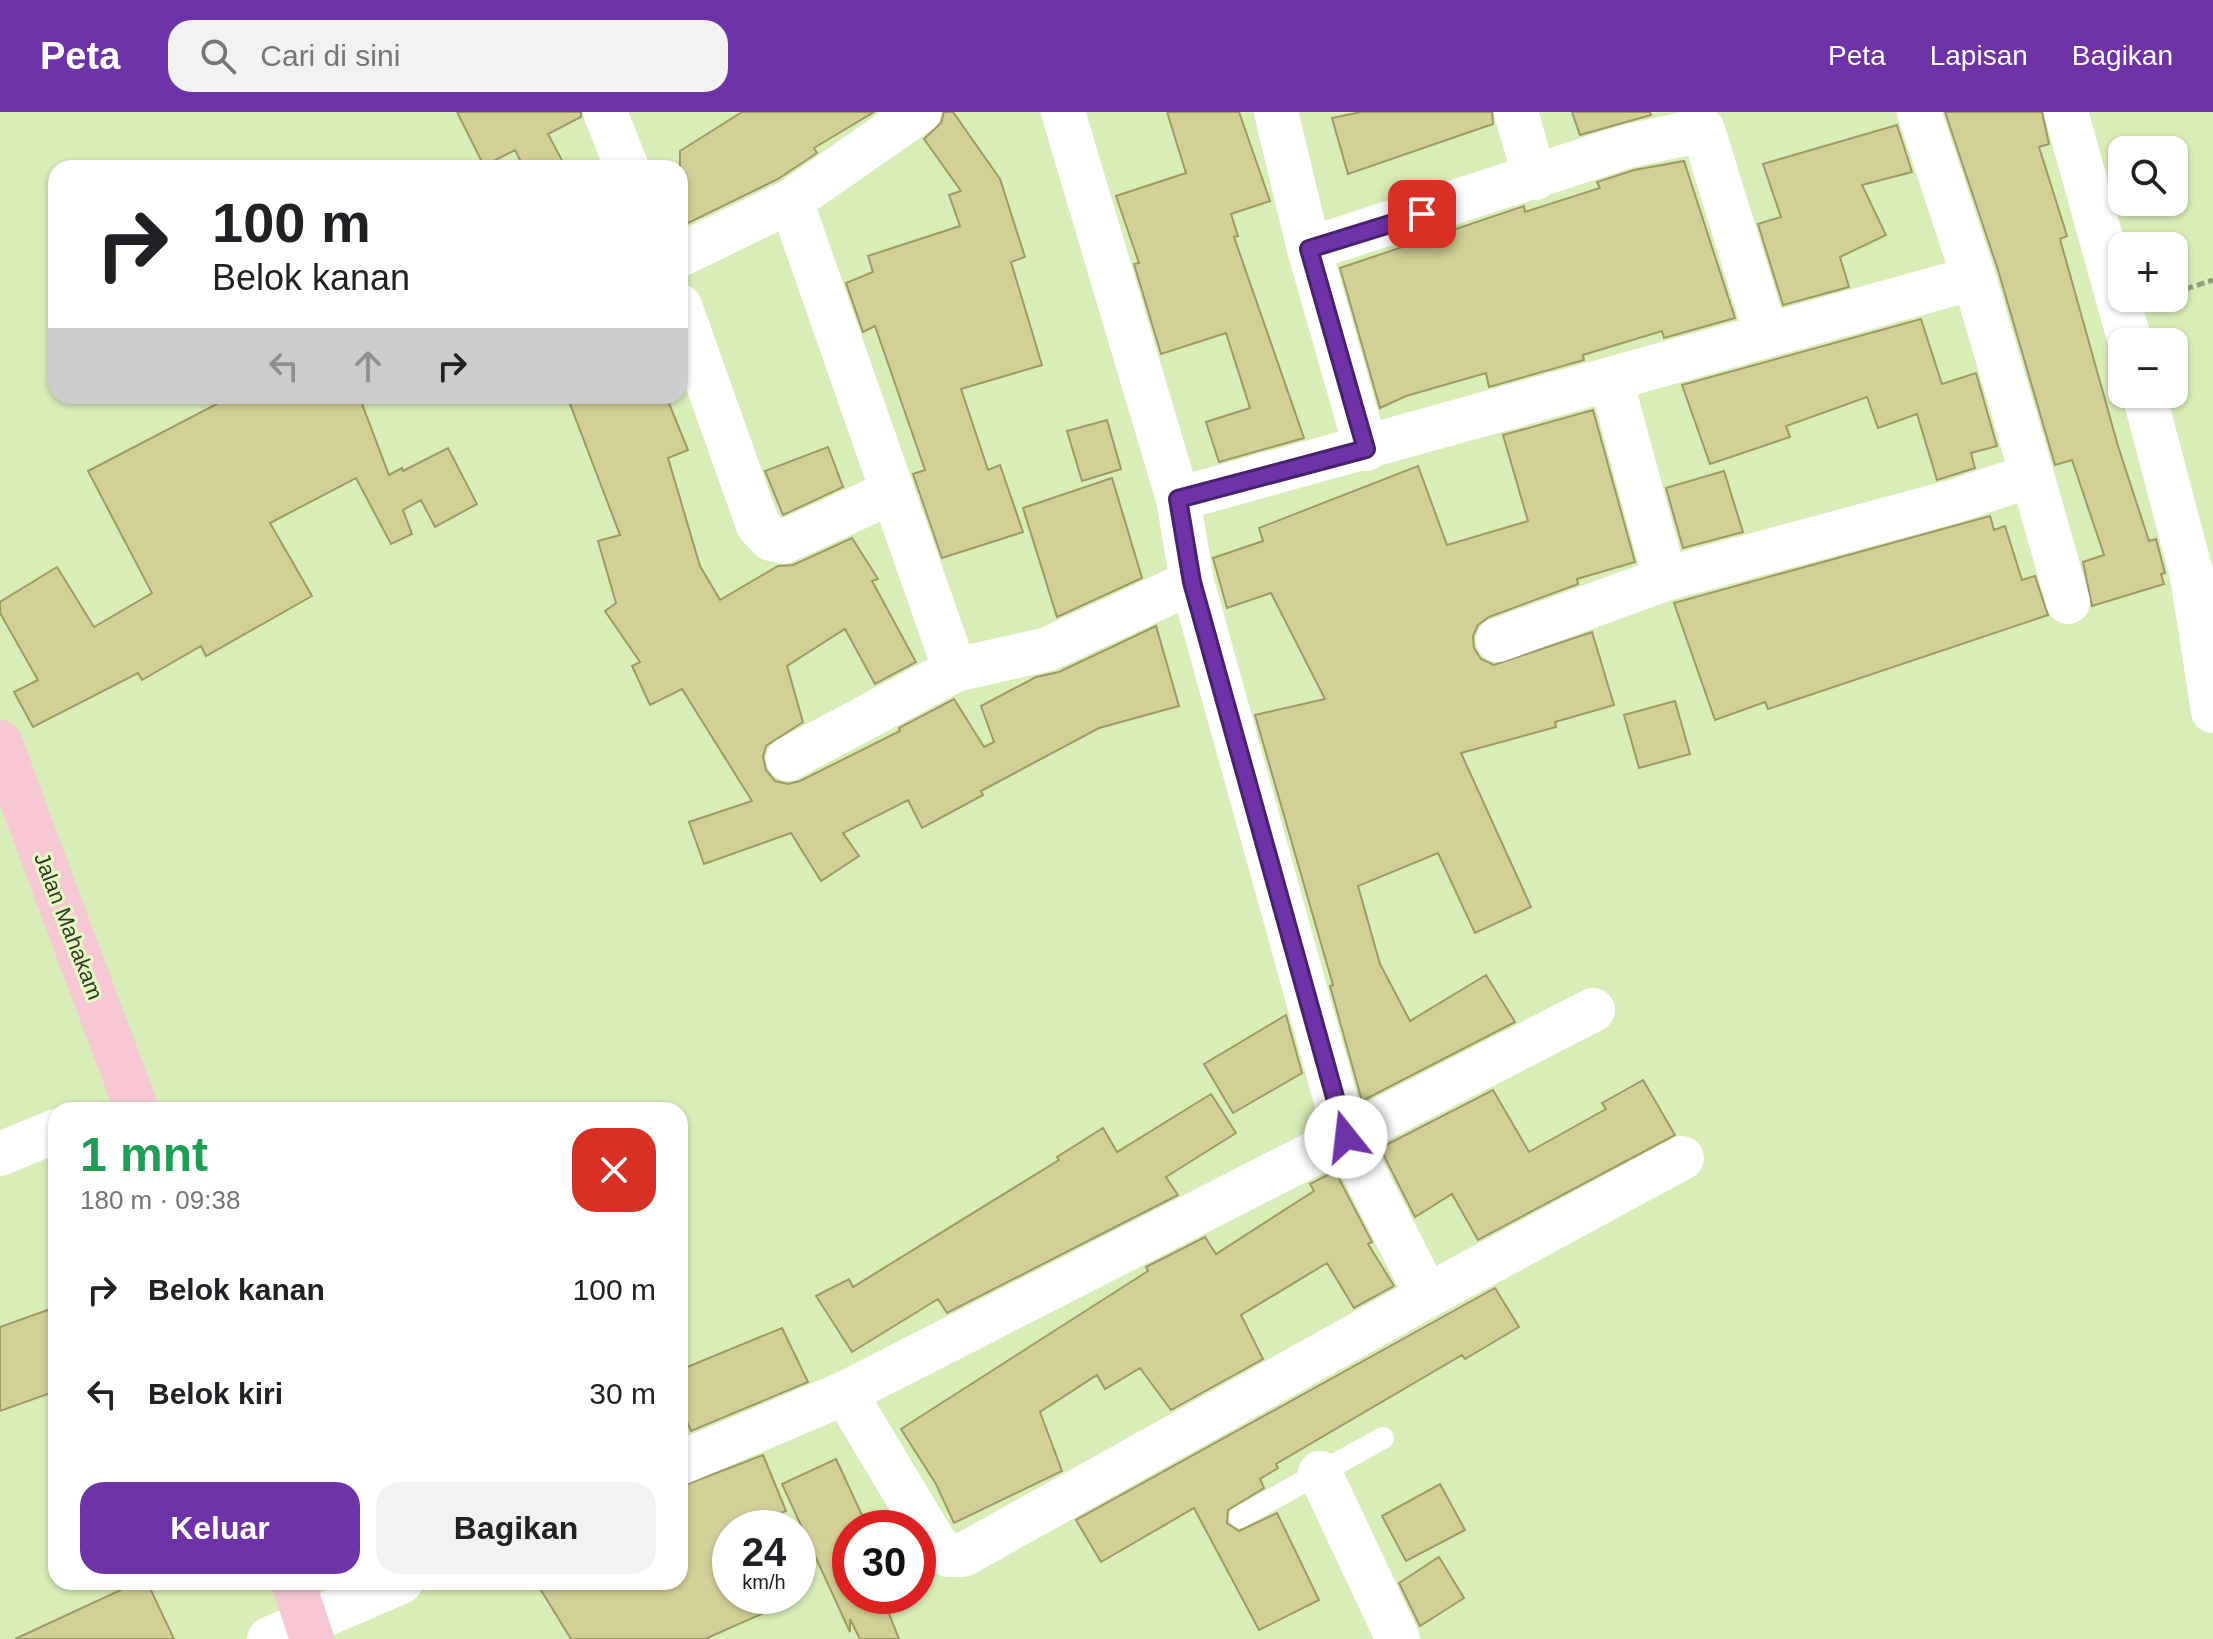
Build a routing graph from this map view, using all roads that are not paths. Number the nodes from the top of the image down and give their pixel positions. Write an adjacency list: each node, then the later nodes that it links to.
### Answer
1 (605, 112): 9 (street)
2 (919, 112): 11 (street)
3 (1063, 112): 23 (street)
4 (1276, 112): 12 (street)
5 (1516, 112): 10 (street)
6 (1919, 112): 14 (street)
7 (2066, 112): 16 (street)
8 (1700, 121): 10 (street); 17 (street)
9 (624, 160)
10 (1535, 178): 12 (street)
11 (791, 201): 13 (street); 22 (street)
12 (1309, 249): 20 (street)
13 (688, 251)
14 (1974, 278): 17 (street); 21 (street)
15 (688, 328): 22 (street)
16 (2126, 328)
17 (1766, 334): 18 (street)
18 (1611, 380): 20 (street); 24 (street)
19 (2148, 408): 29 (street)
20 (1366, 449): 23 (street)
21 (2032, 475): 24 (street); 26 (street)
22 (892, 492): 28 (street)
23 (1178, 499): 25 (street)
24 (1665, 579): 27 (street)
25 (1192, 582): 28 (street); 35 (street)
26 (2068, 602)
27 (1498, 640)
28 (955, 670): 31 (street)
29 (2213, 711)
30 (0, 742): 33 (main road, Jalan Mahakam)
31 (788, 759)
32 (1593, 1010): 35 (street)
33 (125, 1102)
34 (48, 1134): 36 (street)
35 (1346, 1137): 38 (street); 39 (street)
36 (0, 1154)
37 (1682, 1158): 38 (street)
38 (1427, 1296): 39 (street)
39 (845, 1393): 41 (street)
40 (1383, 1438): 42 (lane)
41 (688, 1460)
42 (1320, 1473): 43 (lane); 47 (street)
43 (1240, 1517)
44 (293, 1590): 46 (main road)
45 (385, 1590): 46 (street)
46 (296, 1634)
47 (1398, 1639)

